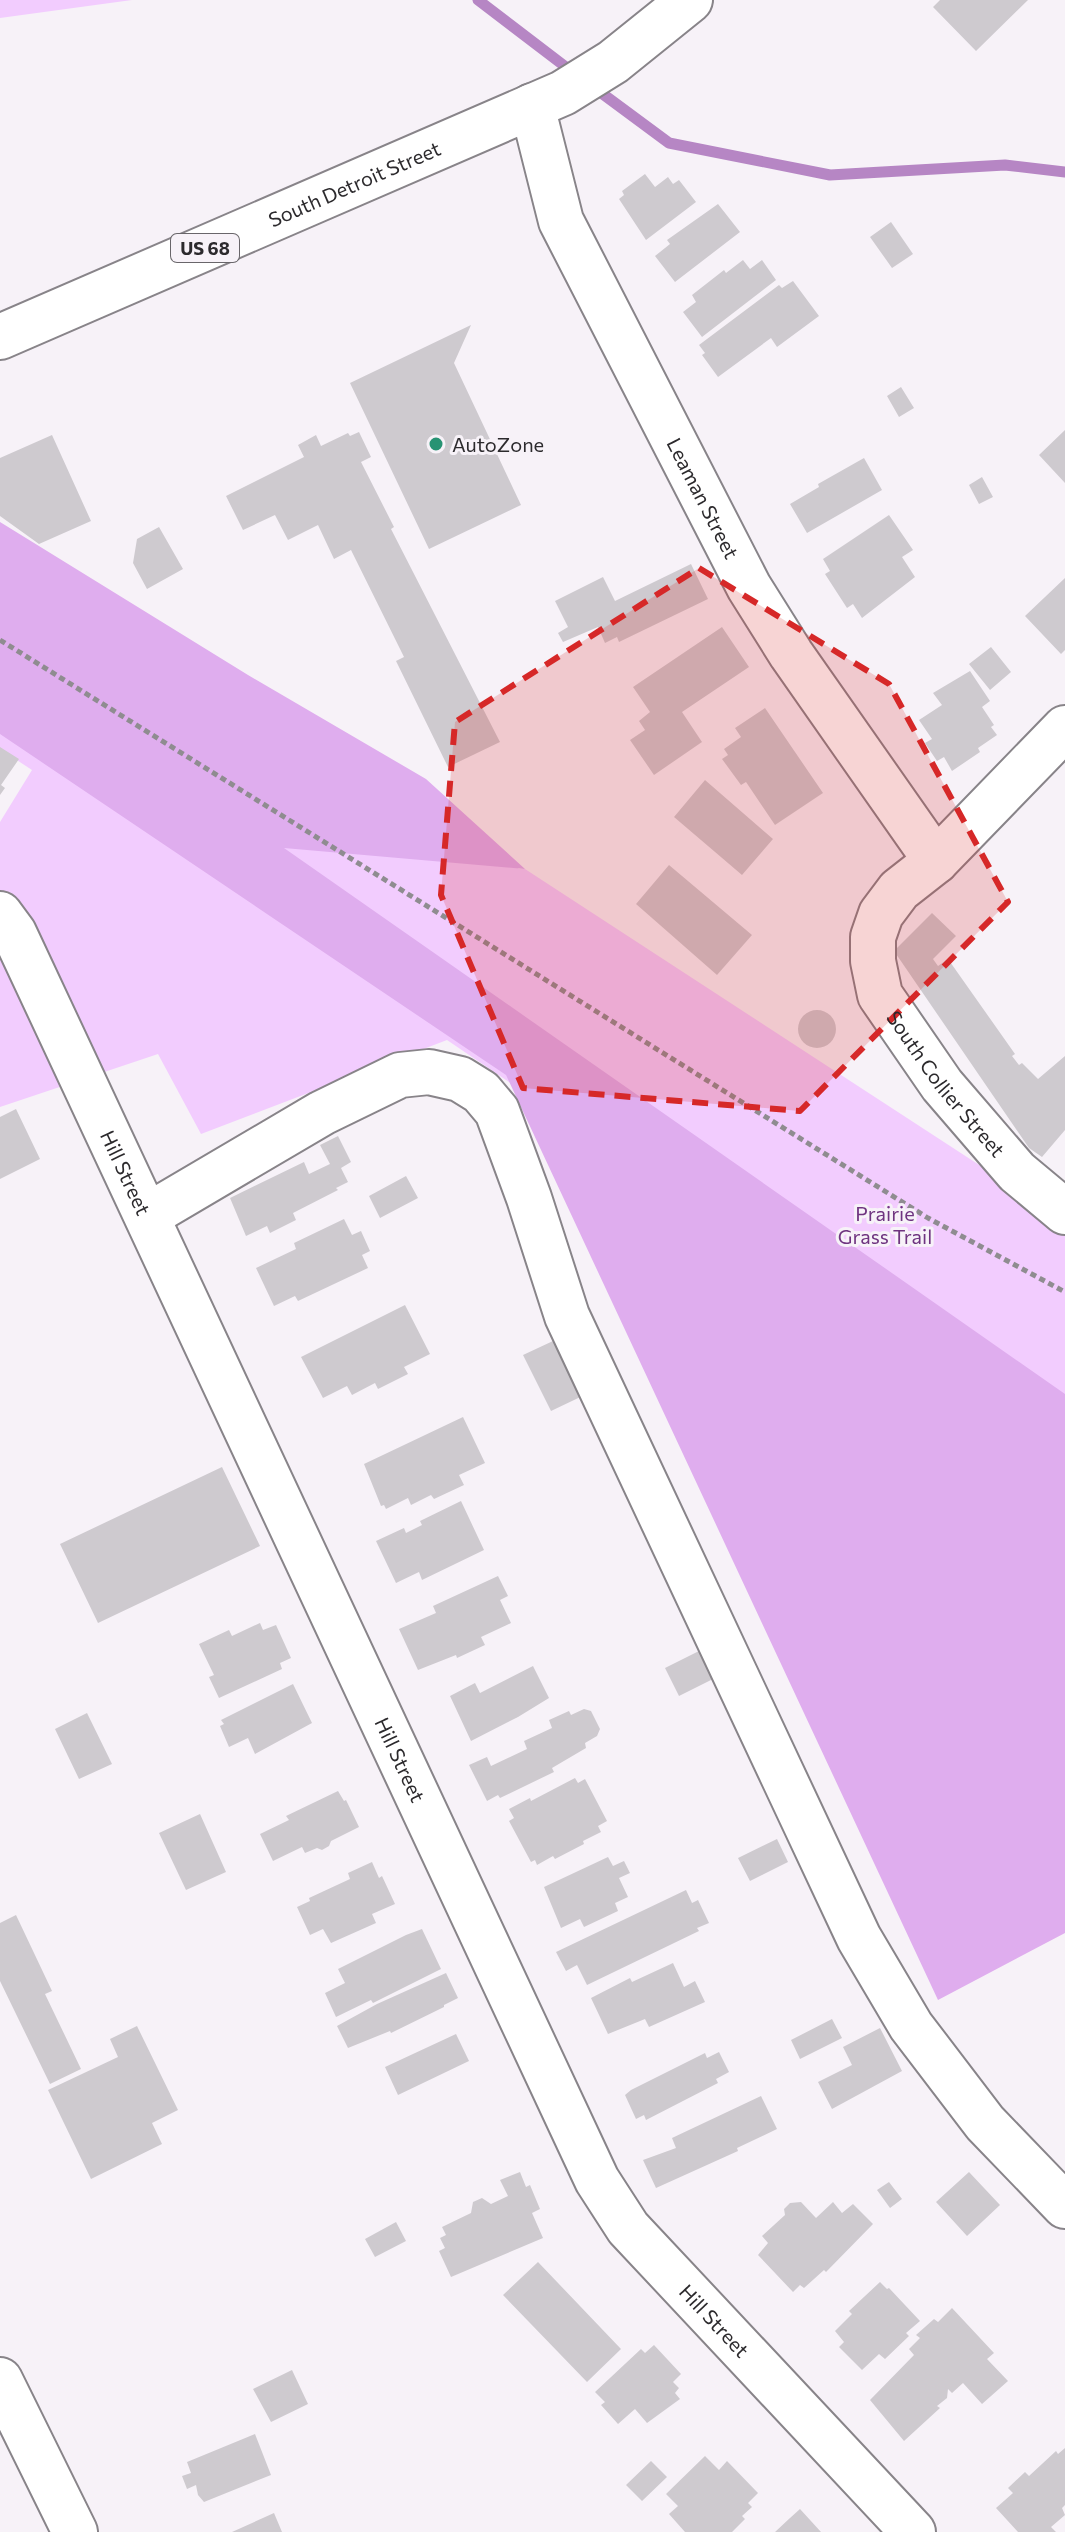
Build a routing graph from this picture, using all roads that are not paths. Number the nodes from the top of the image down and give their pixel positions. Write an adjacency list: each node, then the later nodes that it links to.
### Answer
1 (690, 0): 2 (street, South Detroit Street / US 68)
2 (547, 99): 3 (street, South Detroit Street / US 68); 5 (street, Leaman Street)
3 (0, 337)
4 (1065, 728): 5 (street, South Collier Street)
5 (936, 861): 7 (street, South Collier Street)
6 (0, 914): 8 (street, Hill Street)
7 (1065, 1212)
8 (147, 1216): 9 (street); 12 (street, Hill Street)
9 (1065, 2206)
10 (0, 2380): 11 (street)
11 (75, 2532)
12 (913, 2532)

